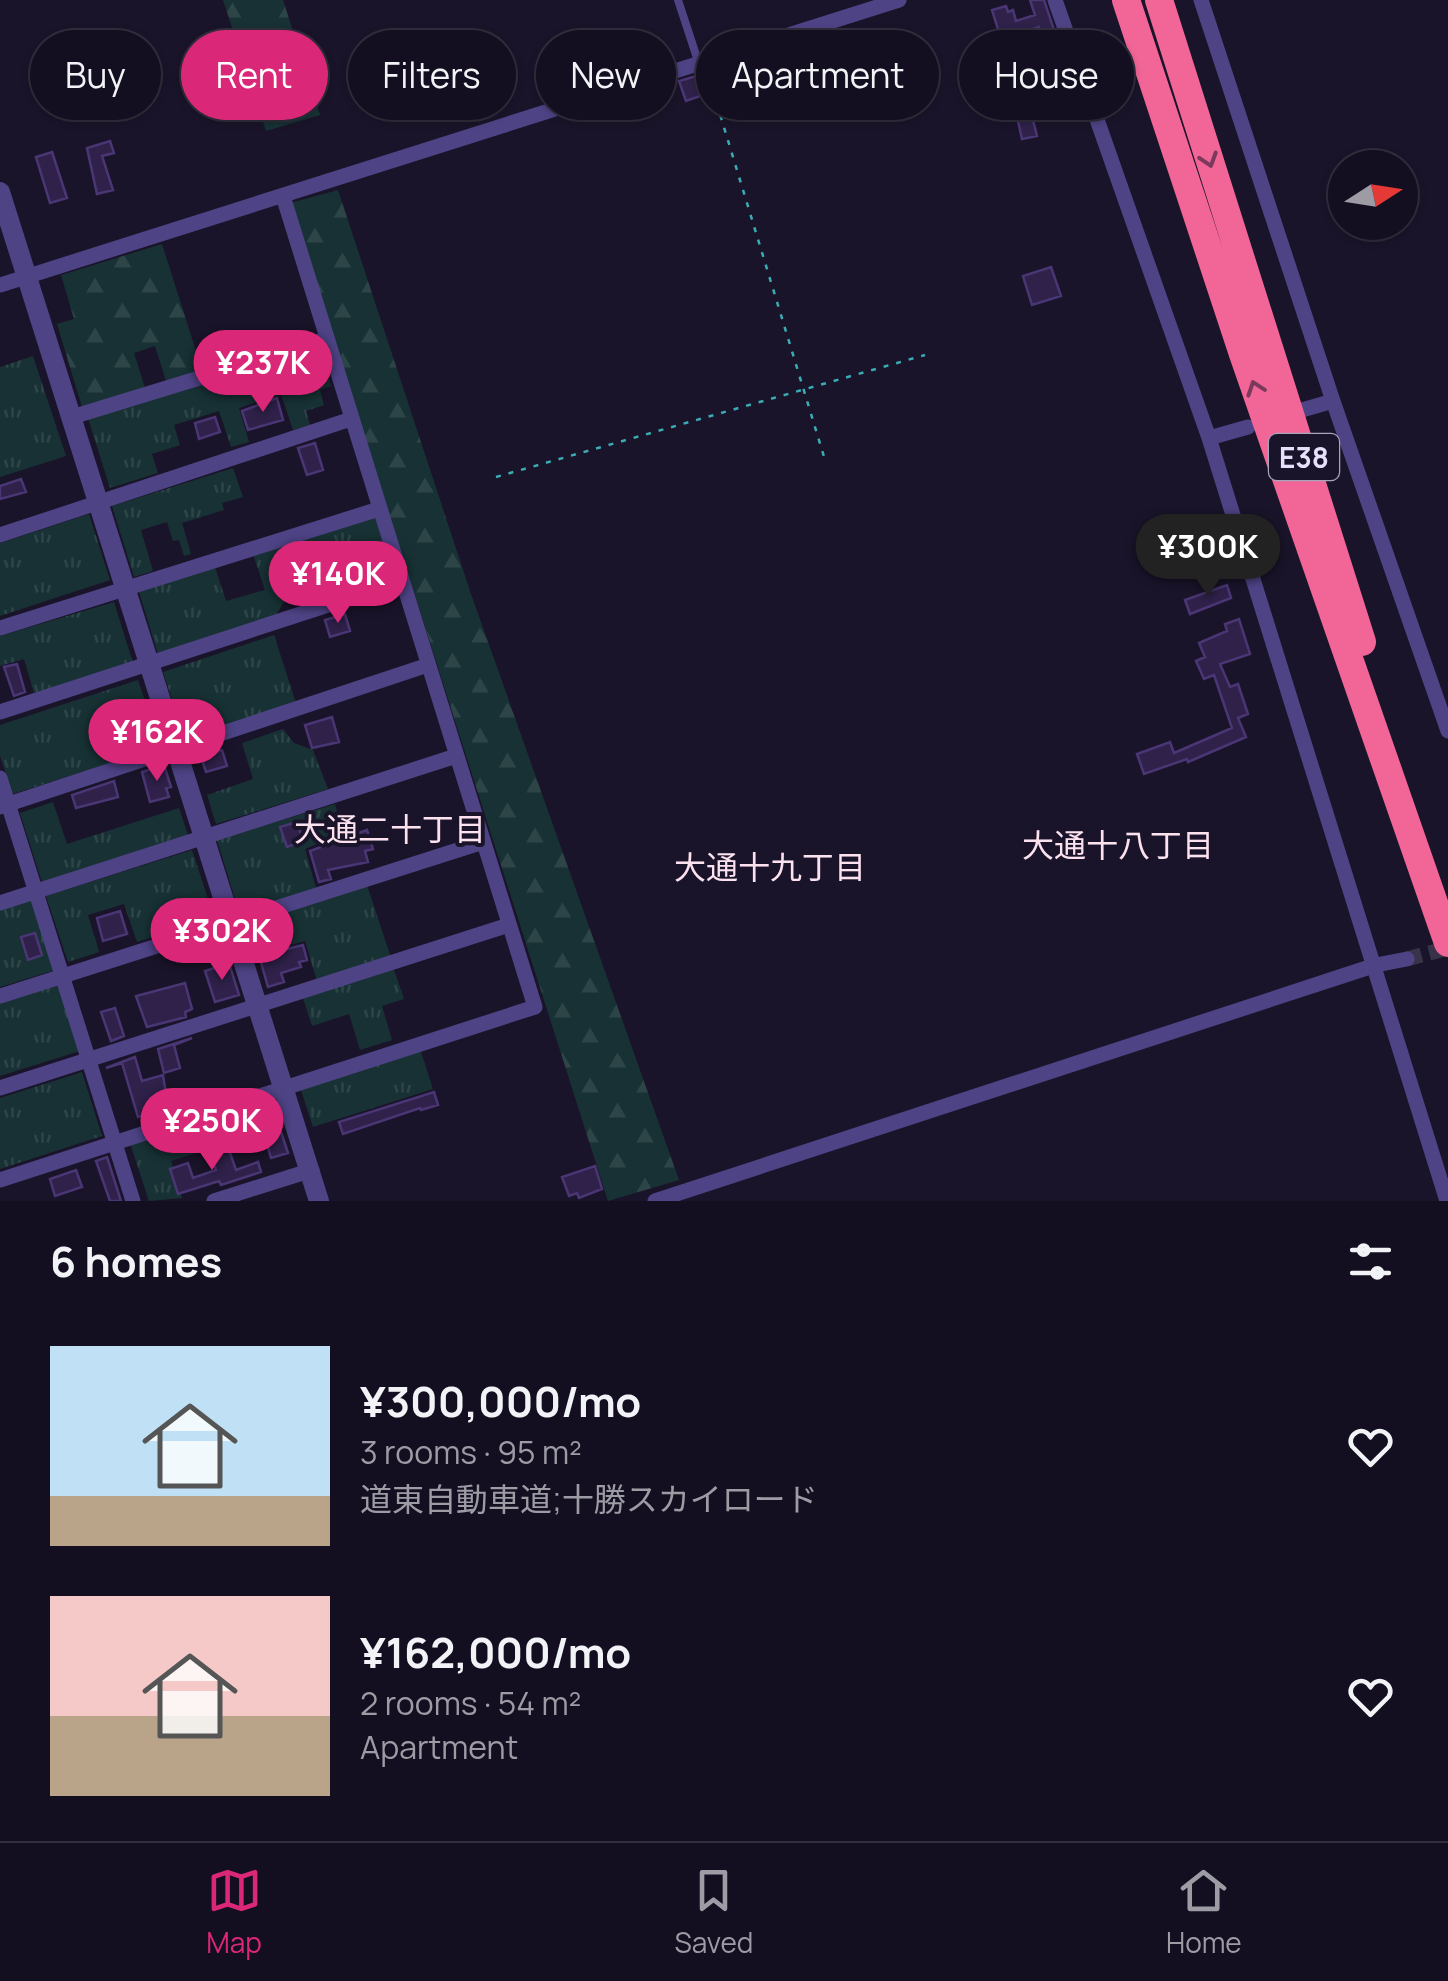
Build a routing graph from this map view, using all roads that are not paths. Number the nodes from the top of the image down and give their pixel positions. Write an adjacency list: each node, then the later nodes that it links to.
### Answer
1 (678, 0): 8 (lane)
2 (899, 0): 7 (street)
3 (1055, 0): 20 (street)
4 (1126, 0): 42 (highway, E38, one-way to 4)
5 (1159, 0): 39 (highway, E38, one-way to 39)
6 (1201, 0): 15 (street)
7 (805, 30)
8 (696, 47)
9 (696, 65): 11 (street)
10 (0, 192): 12 (street)
11 (283, 196): 12 (street); 14 (street)
12 (27, 277): 13 (street); 17 (street)
13 (0, 285)
14 (326, 339): 17 (street); 18 (street)
15 (1333, 401): 16 (street); 30 (street)
16 (1302, 410)
17 (72, 417): 21 (street)
18 (351, 419): 21 (street); 22 (street)
19 (1248, 427): 20 (street)
20 (1209, 438): 44 (street)
21 (99, 502): 23 (street); 25 (street)
22 (379, 509): 24 (street); 25 (street)
23 (0, 535)
24 (402, 581): 27 (street); 28 (street)
25 (126, 588): 26 (street); 27 (street)
26 (0, 628)
27 (150, 663): 29 (street); 31 (street)
28 (428, 666): 31 (street); 32 (street)
29 (0, 712)
30 (1448, 731)
31 (177, 748): 34 (street); 35 (street)
32 (456, 756): 35 (street); 36 (street)
33 (0, 778): 34 (street)
34 (4, 806): 37 (street)
35 (206, 836): 37 (street); 40 (street)
36 (484, 842): 40 (street); 41 (street)
37 (35, 891): 38 (street); 45 (street)
38 (0, 902)
39 (1448, 915)
40 (232, 922): 45 (street); 47 (street)
41 (510, 925): 47 (street); 50 (street)
42 (1448, 943)
43 (1408, 958): 44 (street)
44 (1376, 964): 53 (street); 56 (street)
45 (61, 976): 46 (street); 48 (street)
46 (0, 996)
47 (259, 1006): 48 (street); 50 (street)
48 (88, 1060): 49 (street); 51 (street)
49 (0, 1088)
50 (285, 1088): 51 (street); 54 (street)
51 (114, 1143): 55 (street); 57 (street)
52 (1448, 1143): 53 (street)
53 (1430, 1151): 61 (street)
54 (312, 1170): 58 (street); 59 (street)
55 (0, 1180)
56 (702, 1194): 60 (street)
57 (133, 1201)
58 (214, 1201)
59 (319, 1201)
60 (655, 1201)
61 (1447, 1201)

